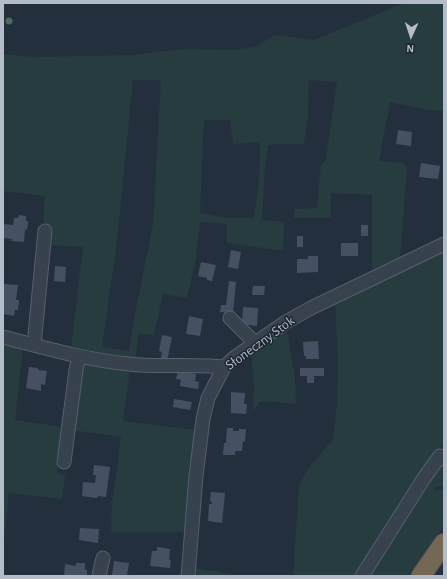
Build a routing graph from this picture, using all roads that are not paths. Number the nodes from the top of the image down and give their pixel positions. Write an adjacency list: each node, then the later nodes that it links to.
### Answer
1 (45, 231): 6 (street)
2 (444, 244): 5 (street, Słoneczny Stok)
3 (230, 318): 5 (street)
4 (3, 337): 6 (street)
5 (255, 343): 8 (street, Słoneczny Stok)
6 (34, 345): 7 (street)
7 (79, 356): 8 (street); 10 (street)
8 (224, 367): 14 (street, Słoneczny Stok)
9 (443, 455): 15 (street)
10 (64, 462)
11 (444, 543): 16 (highway)
12 (103, 558): 13 (street)
13 (100, 576)
14 (188, 576)
15 (362, 576)
16 (421, 576)

